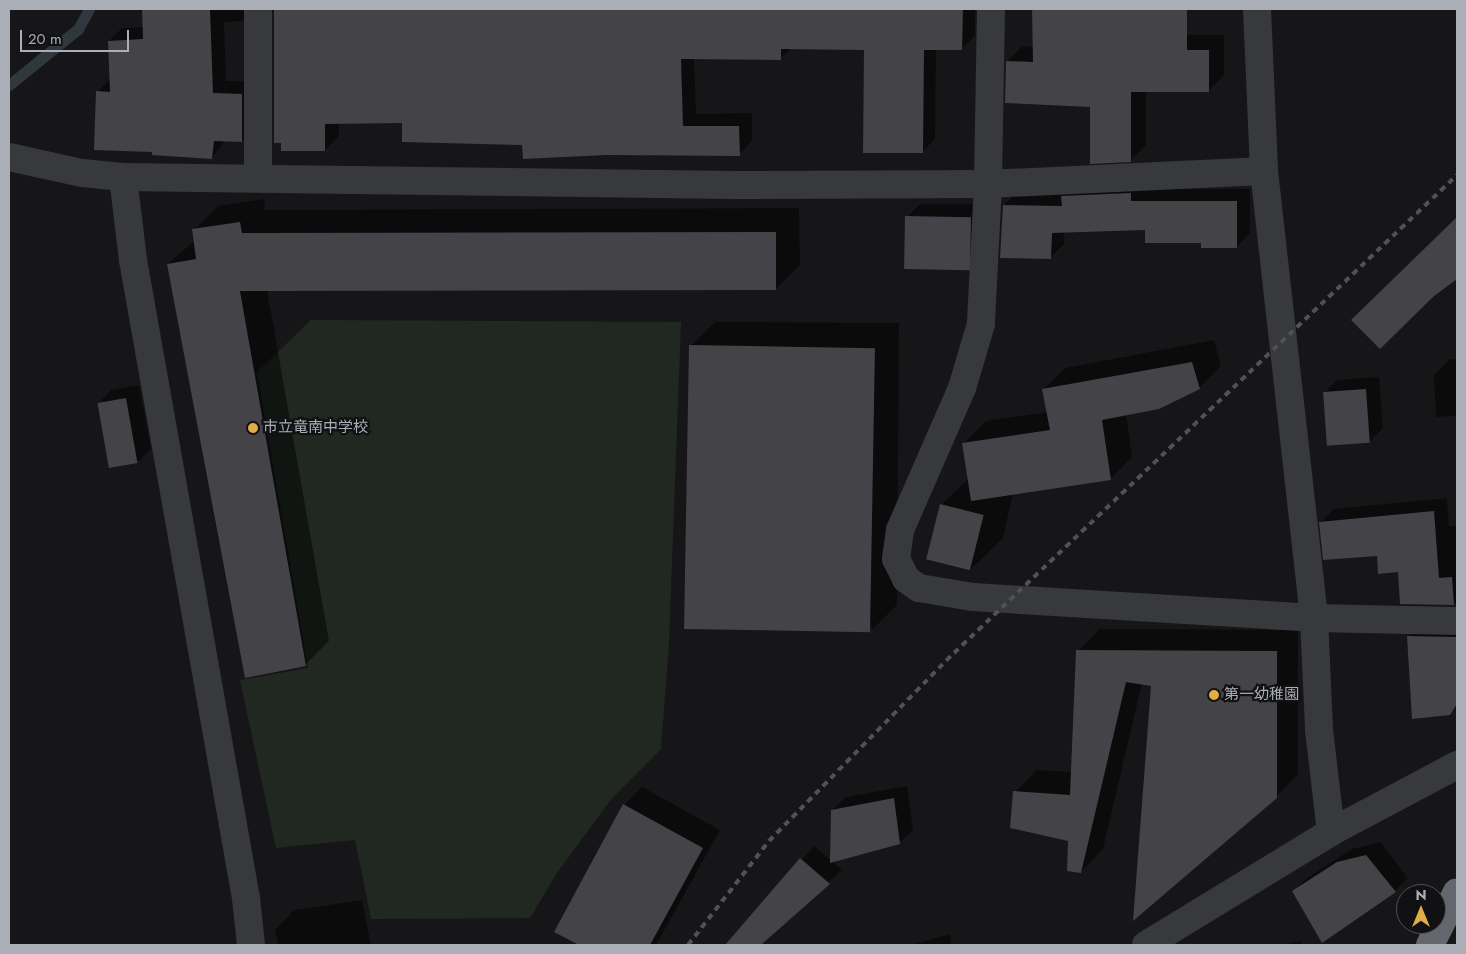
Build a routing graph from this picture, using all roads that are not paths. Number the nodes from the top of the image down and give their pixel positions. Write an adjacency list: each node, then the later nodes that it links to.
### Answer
1 (258, 9): 7 (street)
2 (991, 9): 8 (street)
3 (1257, 9): 5 (street)
4 (9, 157): 6 (street)
5 (1264, 171): 8 (street); 9 (street)
6 (123, 177): 7 (street); 14 (street)
7 (258, 178): 8 (street)
8 (988, 184): 9 (street)
9 (1314, 618): 10 (street); 12 (street)
10 (1457, 621)
11 (1457, 765): 12 (street)
12 (1331, 832): 15 (street)
13 (1457, 892): 16 (highway)
14 (251, 945)
15 (1146, 945)
16 (1430, 945)

